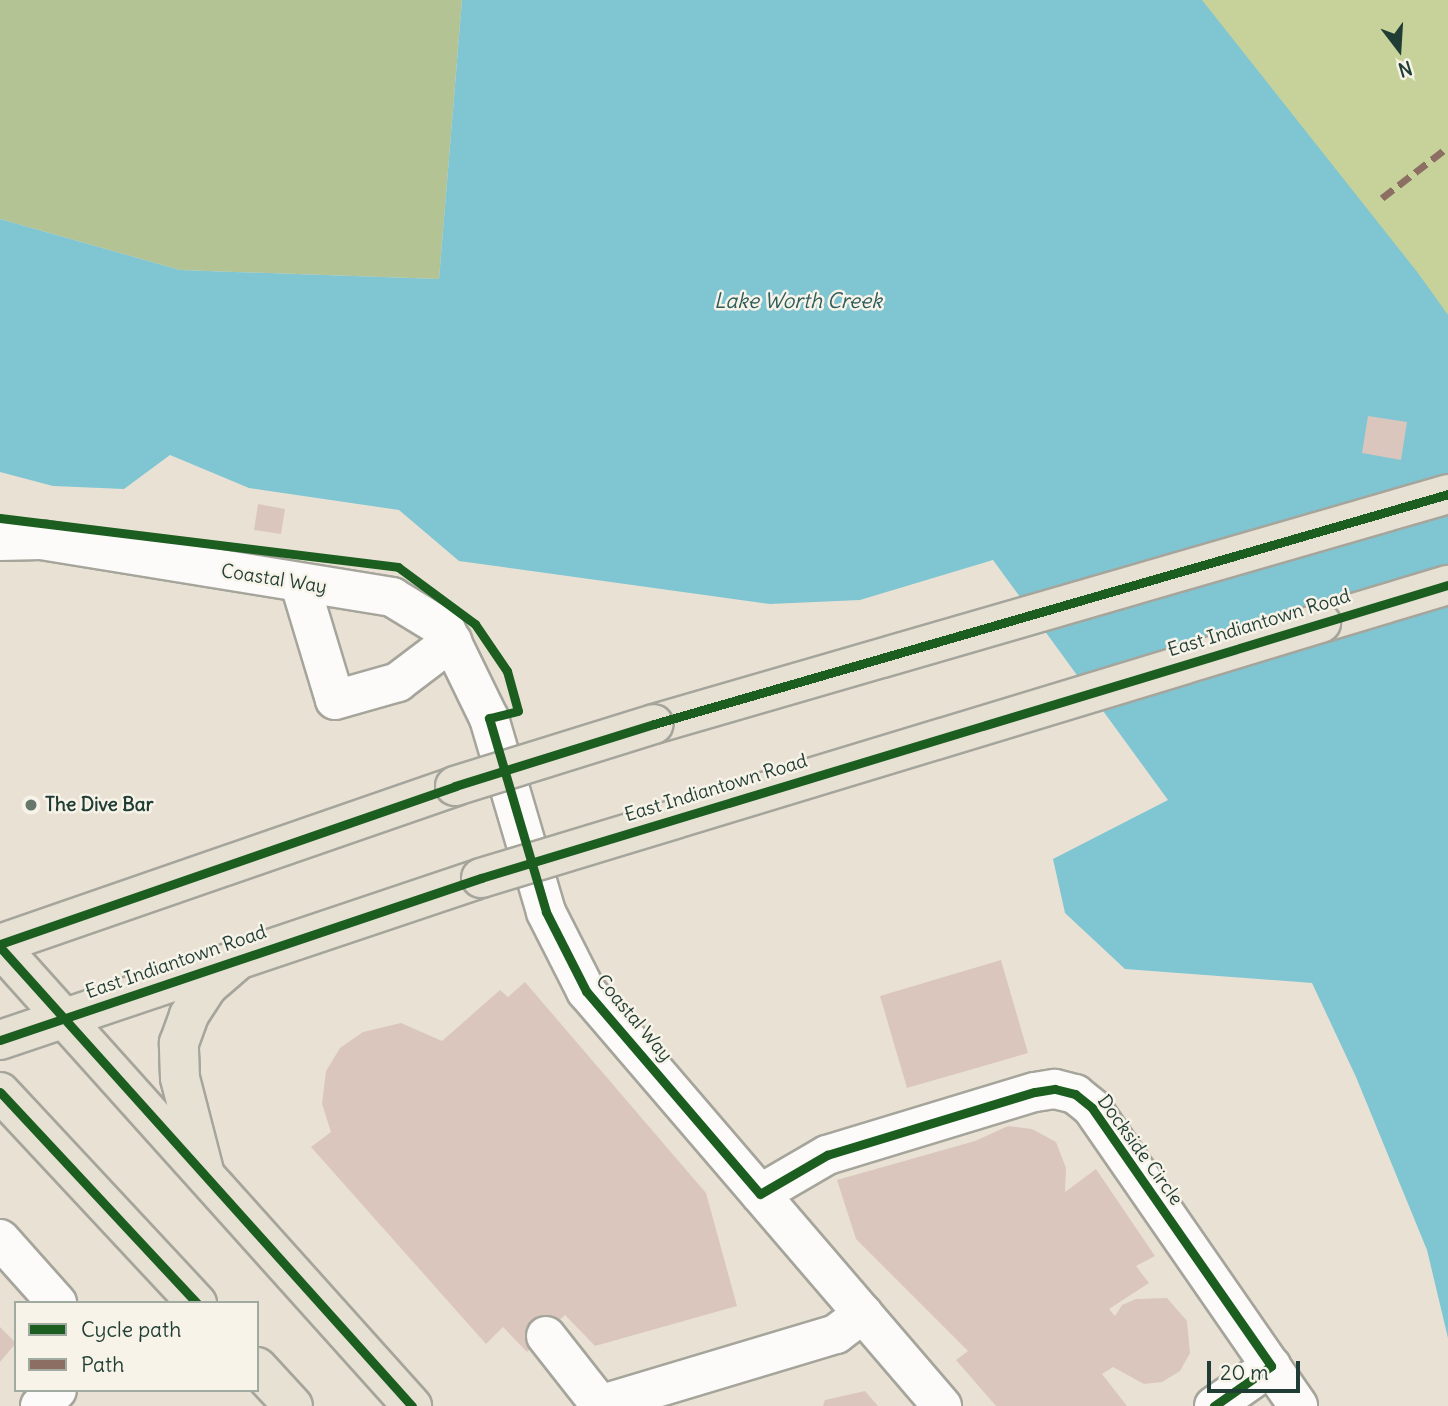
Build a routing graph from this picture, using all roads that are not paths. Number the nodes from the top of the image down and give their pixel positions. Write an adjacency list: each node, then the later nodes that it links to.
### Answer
1 (1448, 494): 6 (main road, bridge)
2 (0, 541): 3 (street, Coastal Way)
3 (300, 584): 5 (street, Coastal Way); 5 (street)
4 (1448, 585): 7 (main road, East Indiantown Road, bridge)
5 (452, 641): 12 (street, Coastal Way)
6 (0, 945): 8 (main road)
7 (238, 960): 8 (main road, East Indiantown Road); 11 (main road)
8 (63, 1019): 9 (main road, East Indiantown Road); 11 (main road)
9 (0, 1040)
10 (0, 1092): 15 (main road)
11 (206, 1176): 23 (main road)
12 (760, 1194): 16 (street, Coastal Way); 18 (street, Dockside Circle)
13 (0, 1239): 14 (street)
14 (55, 1301)
15 (195, 1301)
16 (863, 1314): 24 (street); 25 (street, Coastal Way)
17 (546, 1336): 24 (street)
18 (1271, 1366): 26 (street); 27 (street, Dockside Circle)
19 (259, 1369): 22 (main road)
20 (55, 1392): 21 (street)
21 (40, 1406)
22 (293, 1406)
23 (412, 1406)
24 (599, 1406)
25 (942, 1406)
26 (1214, 1406)
27 (1298, 1406)

